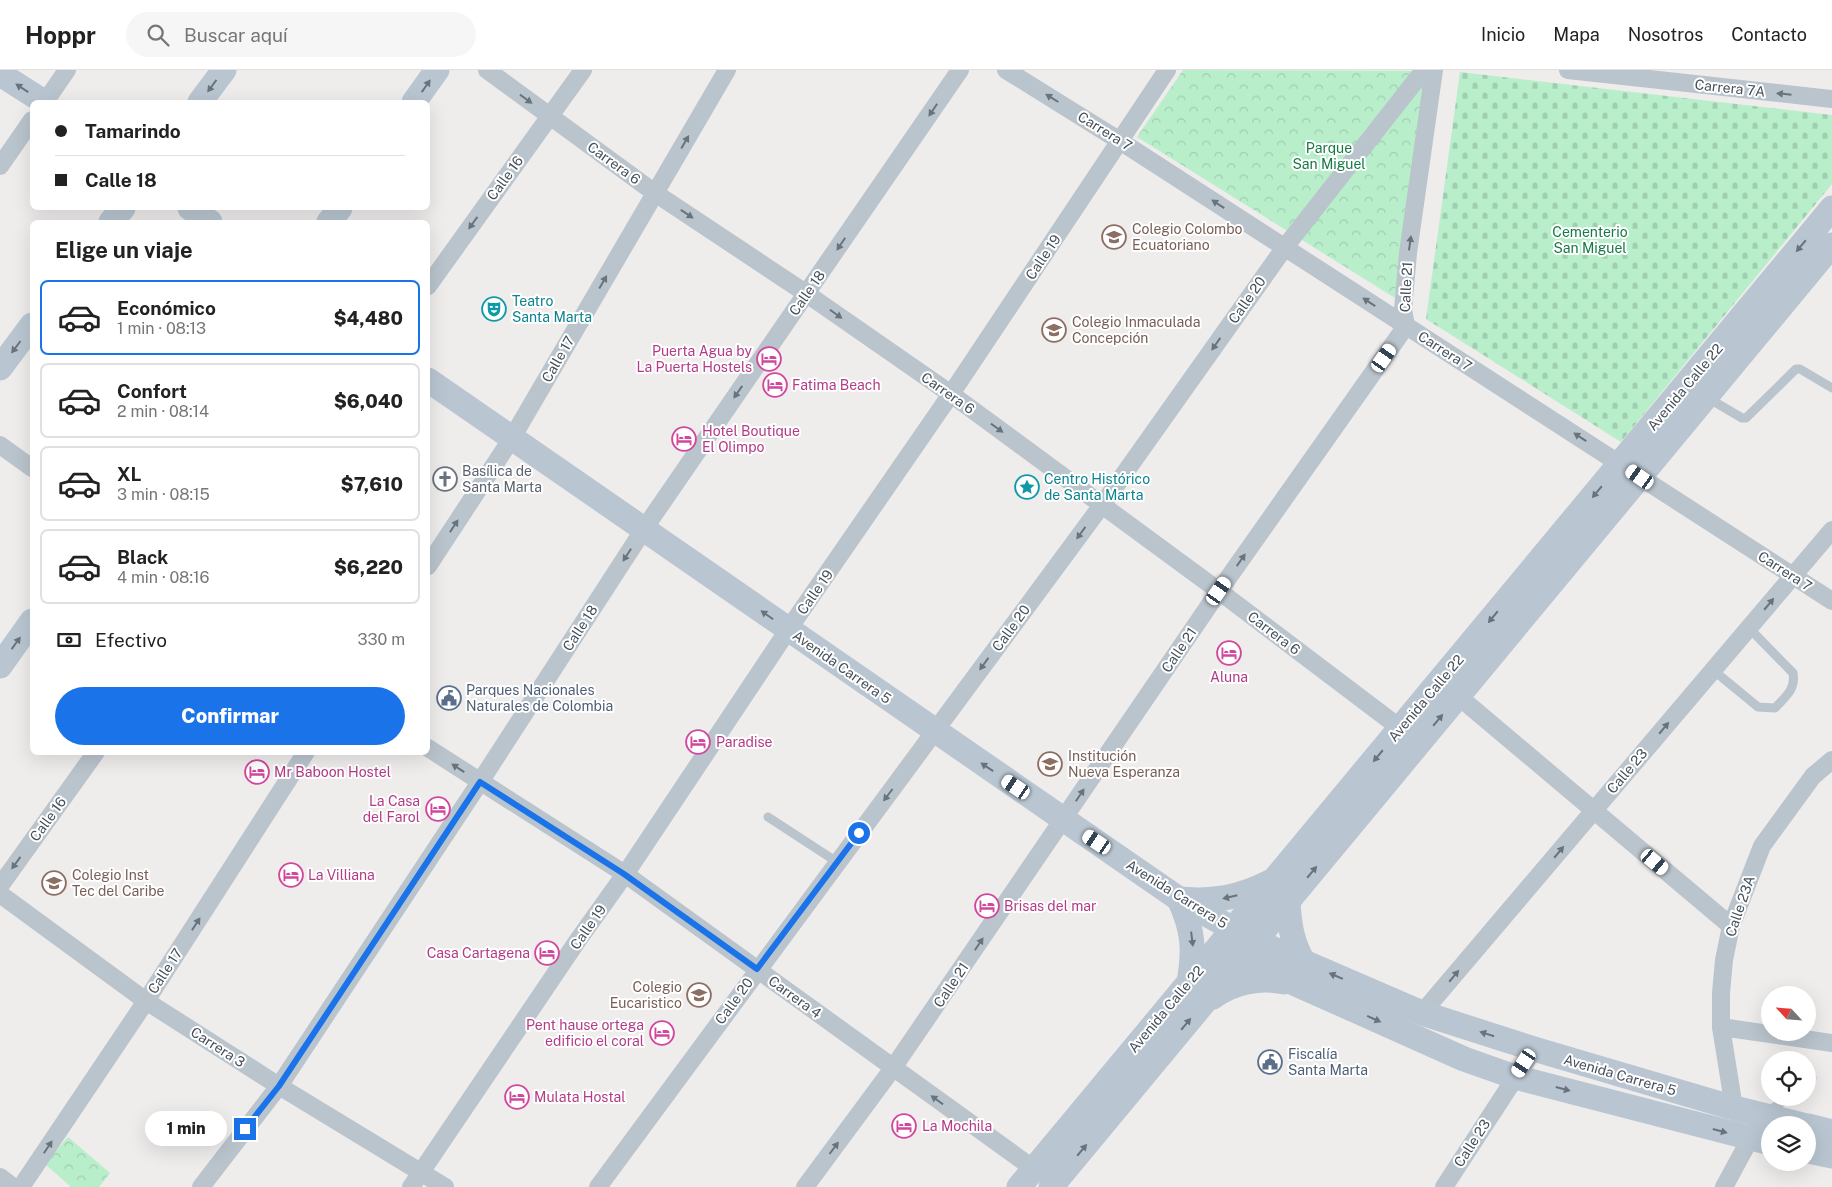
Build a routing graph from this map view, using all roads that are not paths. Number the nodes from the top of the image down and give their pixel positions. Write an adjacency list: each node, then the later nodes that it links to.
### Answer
1 (67, 70): 16 (street)
2 (224, 70): 17 (main road, one-way to 17)
3 (437, 70): 18 (main road, one-way to 3)
4 (487, 70): 19 (street, Carrera 6, one-way to 19)
5 (583, 70): 19 (street, Calle 16)
6 (727, 70): 23 (street, Calle 17, one-way to 6)
7 (960, 70): 34 (street, Calle 18, one-way to 34)
8 (1006, 70): 21 (street, Carrera 7, one-way to 8)
9 (1167, 70): 21 (street, Calle 19)
10 (1424, 70): 32 (street, Calle 20)
11 (1434, 70): 35 (street, Calle 21, one-way to 11)
12 (1568, 70): 14 (street, Carrera 7A, one-way to 12)
13 (0, 74): 15 (main road, one-way to 13)
14 (1832, 99)
15 (41, 100)
16 (45, 100)
17 (202, 100)
18 (415, 100)
19 (550, 116): 23 (street, Carrera 6); 33 (street, Calle 16, one-way to 33)
20 (30, 123): 22 (street)
21 (1120, 141): 32 (street, Carrera 7, one-way to 21); 40 (street, Calle 19)
22 (0, 166)
23 (655, 193): 34 (street, Carrera 6, one-way to 34); 42 (street, Calle 17, one-way to 23)
24 (1832, 208): 45 (main road, Avenida Calle 22, one-way to 45)
25 (121, 210): 28 (main road)
26 (193, 210): 29 (main road)
27 (338, 210): 30 (main road)
28 (113, 220)
29 (207, 220)
30 (331, 220)
31 (1832, 245): 41 (main road, Avenida Calle 22)
32 (1285, 247): 35 (street, Carrera 7, one-way to 32); 46 (street, Calle 20, one-way to 46)
33 (430, 283)
34 (807, 294): 40 (street, Carrera 6, one-way to 40); 47 (street, Calle 18, one-way to 47)
35 (1406, 326): 45 (street, Carrera 7, one-way to 35); 51 (street, Calle 21, one-way to 35)
36 (30, 328): 37 (main road, one-way to 37)
37 (0, 368)
38 (430, 381): 42 (main road, Avenida Carrera 5)
39 (1832, 388): 41 (lane)
40 (952, 394): 46 (street, Carrera 6, one-way to 46); 55 (street, Calle 19)
41 (1706, 397): 45 (main road, Avenida Calle 22)
42 (512, 438): 47 (main road, Avenida Carrera 5); 49 (street, Calle 17, one-way to 42)
43 (0, 445): 44 (street)
44 (30, 467)
45 (1630, 470): 50 (street, Carrera 7); 58 (main road, Avenida Calle 22); 59 (main road, Avenida Calle 22, one-way to 59)
46 (1102, 505): 51 (street, Carrera 6); 60 (street, Calle 20, one-way to 60)
47 (644, 529): 55 (main road, Avenida Carrera 5, one-way to 47); 65 (street, Calle 18, one-way to 65)
48 (1832, 530): 50 (street, Calle 23)
49 (430, 563)
50 (1793, 576): 52 (street, Carrera 7); 54 (street, Calle 23, one-way to 50)
51 (1219, 591): 59 (street, Carrera 6); 68 (street, Calle 21, one-way to 51)
52 (1832, 601)
53 (30, 624): 56 (main road, one-way to 53)
54 (1749, 628): 57 (street, Calle 23); 57 (lane)
55 (788, 630): 60 (main road, Avenida Carrera 5); 70 (street, Calle 19)
56 (0, 666)
57 (1714, 670): 66 (street, Calle 23, one-way to 57)
58 (1458, 696): 66 (street); 75 (main road, Avenida Calle 22, one-way to 58)
59 (1400, 728): 71 (main road, Avenida Calle 22, one-way to 71)
60 (935, 732): 68 (main road, Avenida Carrera 5, one-way to 60); 69 (street, Calle 20, one-way to 69)
61 (430, 749): 65 (street, Carrera 4, one-way to 61)
62 (94, 755): 72 (street, Calle 16, one-way to 72)
63 (304, 755): 82 (street, Calle 17, one-way to 63)
64 (1832, 760): 76 (street, Calle 23A)
65 (480, 782): 70 (street, Carrera 4); 90 (street, Calle 18)
66 (1594, 811): 76 (street); 84 (street, Calle 23, one-way to 66)
67 (768, 817): 69 (lane)
68 (1064, 820): 74 (main road, Avenida Carrera 5); 88 (street, Calle 21, one-way to 68)
69 (837, 862): 79 (street, Calle 20)
70 (624, 874): 79 (street, Carrera 4); 100 (street, Calle 19)
71 (1275, 878): 74 (main road, one-way to 74); 77 (main road, Avenida Calle 22)
72 (0, 886)
73 (0, 894): 82 (street, Carrera 3)
74 (1179, 898): 77 (main road, Avenida Carrera 5); 81 (main road, one-way to 81)
75 (1288, 900): 78 (main road, Avenida Calle 22); 80 (main road)
76 (1731, 926): 85 (street, Calle 23A)
77 (1226, 937): 78 (main road, Avenida Carrera 5); 81 (main road, Avenida Calle 22)
78 (1248, 949): 80 (main road, Avenida Carrera 5); 83 (main road, Avenida Calle 22)
79 (757, 969): 88 (street, Carrera 4); 108 (street, Calle 20)
80 (1300, 974): 83 (main road); 84 (main road, Avenida Carrera 5, one-way to 80); 89 (main road, Avenida Carrera 5, one-way to 89)
81 (1190, 982): 102 (main road, Avenida Calle 22)
82 (146, 1001): 90 (street, Carrera 3); 104 (street, Calle 17, one-way to 82)
83 (1203, 1004): 102 (main road, Avenida Calle 22, one-way to 83)
84 (1422, 1013): 87 (main road, Avenida Carrera 5, one-way to 84)
85 (1721, 1027): 86 (street); 92 (street, Calle 23A)
86 (1832, 1043)
87 (1534, 1049): 89 (street, Calle 23); 92 (main road, Avenida Carrera 5)
88 (893, 1068): 102 (street, Carrera 4, one-way to 88); 109 (street, Calle 21, one-way to 88)
89 (1516, 1077): 97 (main road, Avenida Carrera 5, one-way to 97); 110 (street, Calle 23)
90 (279, 1086): 100 (street, Carrera 3); 105 (street, Calle 18)
91 (1777, 1106): 93 (lane)
92 (1734, 1108): 93 (main road, Avenida Carrera 5)
93 (1762, 1116)
94 (1761, 1128): 97 (street)
95 (1816, 1128): 96 (main road)
96 (1832, 1132)
97 (1760, 1141): 111 (street)
98 (1816, 1153): 99 (main road)
99 (1832, 1156)
100 (422, 1172): 106 (street, Calle 19); 107 (street, Carrera 3)
101 (0, 1177): 103 (street)
102 (1047, 1182)
103 (13, 1187)
104 (20, 1187)
105 (201, 1187)
106 (411, 1187)
107 (446, 1187)
108 (598, 1187)
109 (805, 1187)
110 (1444, 1187)
111 (1724, 1187)

